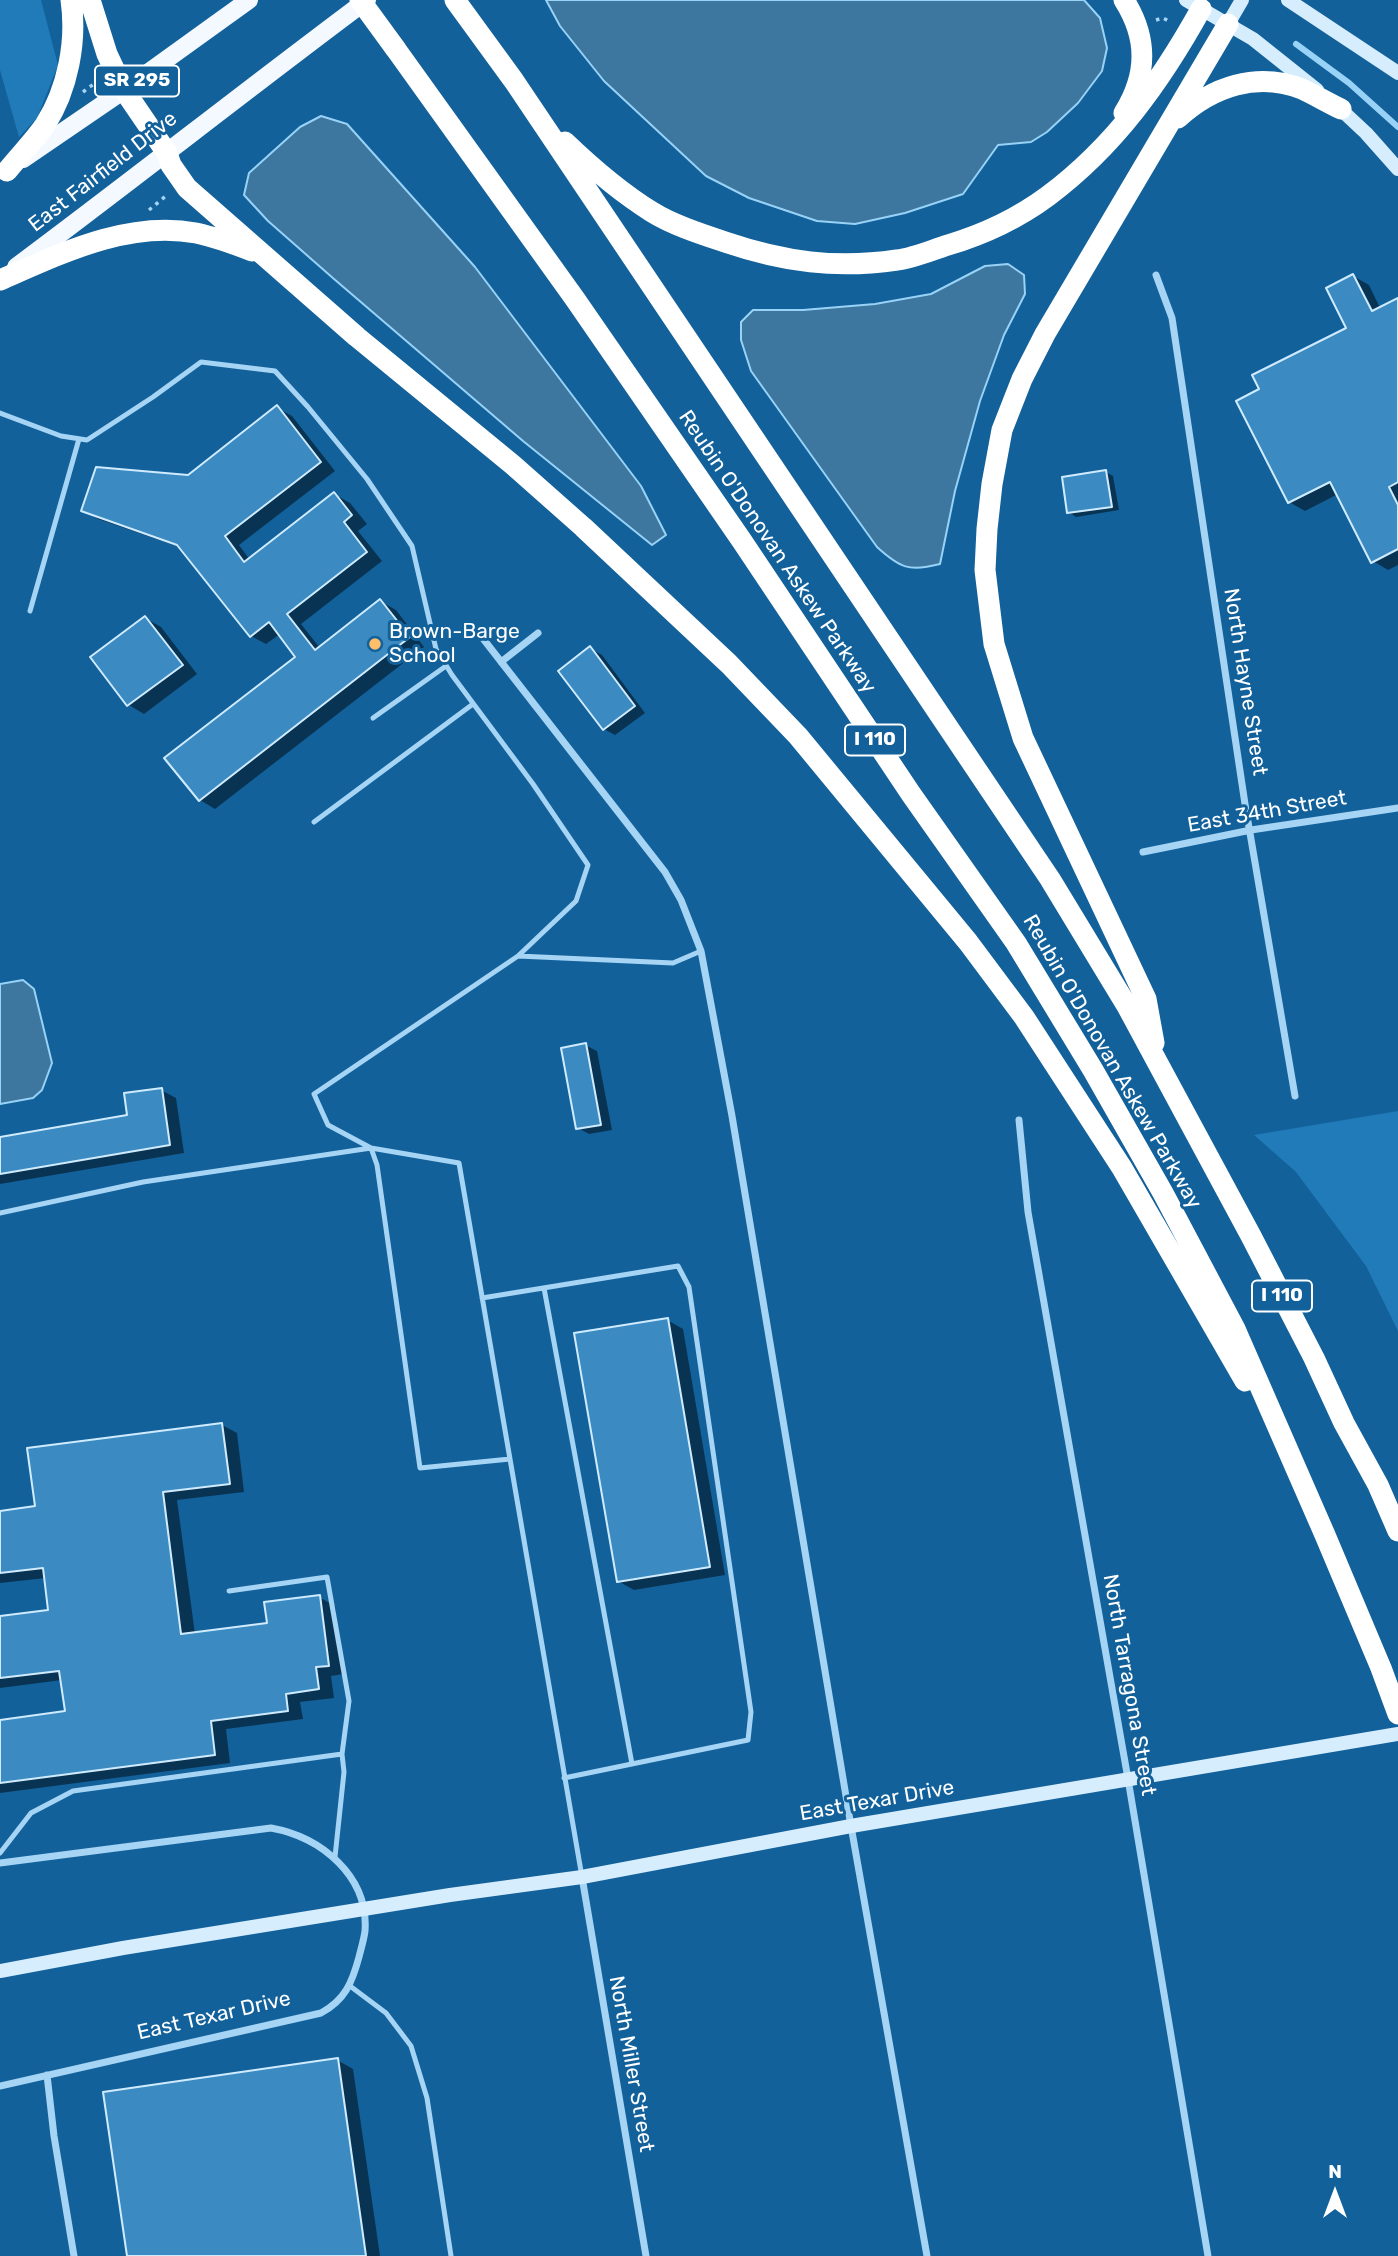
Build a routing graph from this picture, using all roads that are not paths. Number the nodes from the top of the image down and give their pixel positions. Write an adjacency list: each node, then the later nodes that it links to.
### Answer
1 (71, 0): 20 (highway)
2 (90, 0): 14 (highway)
3 (249, 0): 14 (main road, SR 295)
4 (360, 0): 47 (highway, Reubin O'Donovan Askew Parkway / I 110, bridge)
5 (367, 0): 18 (main road, East Fairfield Drive)
6 (1124, 0): 17 (highway)
7 (1242, 0): 11 (main road)
8 (1288, 0): 12 (main road)
9 (457, 2): 13 (highway, Reubin O'Donovan Askew Parkway / I 110)
10 (1198, 3): 11 (main road); 17 (highway)
11 (1228, 24): 15 (main road); 16 (highway)
12 (1398, 73)
13 (514, 81): 17 (highway); 39 (highway, Reubin O'Donovan Askew Parkway / I 110)
14 (124, 90): 18 (highway); 20 (main road, SR 295)
15 (1341, 109): 16 (highway); 19 (main road)
16 (1163, 131): 39 (highway)
17 (1103, 148)
18 (167, 153): 21 (highway); 23 (main road, East Fairfield Drive)
19 (1398, 169)
20 (4, 174)
21 (263, 254): 23 (highway); 47 (highway)
22 (1156, 275): 35 (street, North Hayne Street)
23 (0, 279)
24 (0, 413): 25 (lane)
25 (79, 439): 26 (lane); 30 (lane)
26 (30, 611)
27 (538, 633): 29 (street)
28 (481, 636): 29 (street)
29 (501, 662): 37 (street)
30 (446, 666): 31 (lane); 32 (lane)
31 (474, 704): 34 (lane); 38 (lane)
32 (373, 718)
33 (1398, 808): 35 (street, East 34th Street)
34 (314, 822)
35 (1251, 830): 36 (street, East 34th Street); 40 (street, North Hayne Street)
36 (1143, 852)
37 (701, 951): 38 (lane); 56 (street)
38 (518, 956): 42 (lane)
39 (1158, 1065): 48 (highway, Reubin O'Donovan Askew Parkway / I 110)
40 (1295, 1096)
41 (1019, 1119): 55 (street, North Tarragona Street)
42 (371, 1148): 43 (lane); 45 (lane); 46 (lane)
43 (0, 1213)
44 (544, 1288): 45 (lane); 53 (lane); 53 (lane)
45 (482, 1298): 46 (lane)
46 (510, 1459): 54 (lane)
47 (1295, 1468): 50 (highway, Reubin O'Donovan Askew Parkway / I 110)
48 (1398, 1531)
49 (229, 1591): 52 (lane)
50 (1398, 1714)
51 (1398, 1734): 55 (main road, East Texar Drive)
52 (342, 1754): 57 (lane); 58 (lane)
53 (632, 1764): 54 (lane)
54 (564, 1778): 60 (lane)
55 (1128, 1779): 56 (main road, East Texar Drive); 70 (street, North Tarragona Street)
56 (851, 1826): 60 (main road, East Texar Drive); 69 (street)
57 (0, 1853)
58 (335, 1857): 59 (street, East Texar Drive); 61 (street, East Texar Drive)
59 (0, 1863)
60 (582, 1877): 61 (main road, East Texar Drive); 68 (street, North Miller Street)
61 (364, 1909): 62 (main road, East Texar Drive); 63 (street, East Texar Drive)
62 (0, 1971)
63 (350, 1986): 64 (street, East Texar Drive); 67 (lane)
64 (47, 2075): 65 (street, East Texar Drive); 66 (street)
65 (0, 2086)
66 (74, 2256)
67 (451, 2256)
68 (646, 2256)
69 (927, 2256)
70 (1208, 2256)

